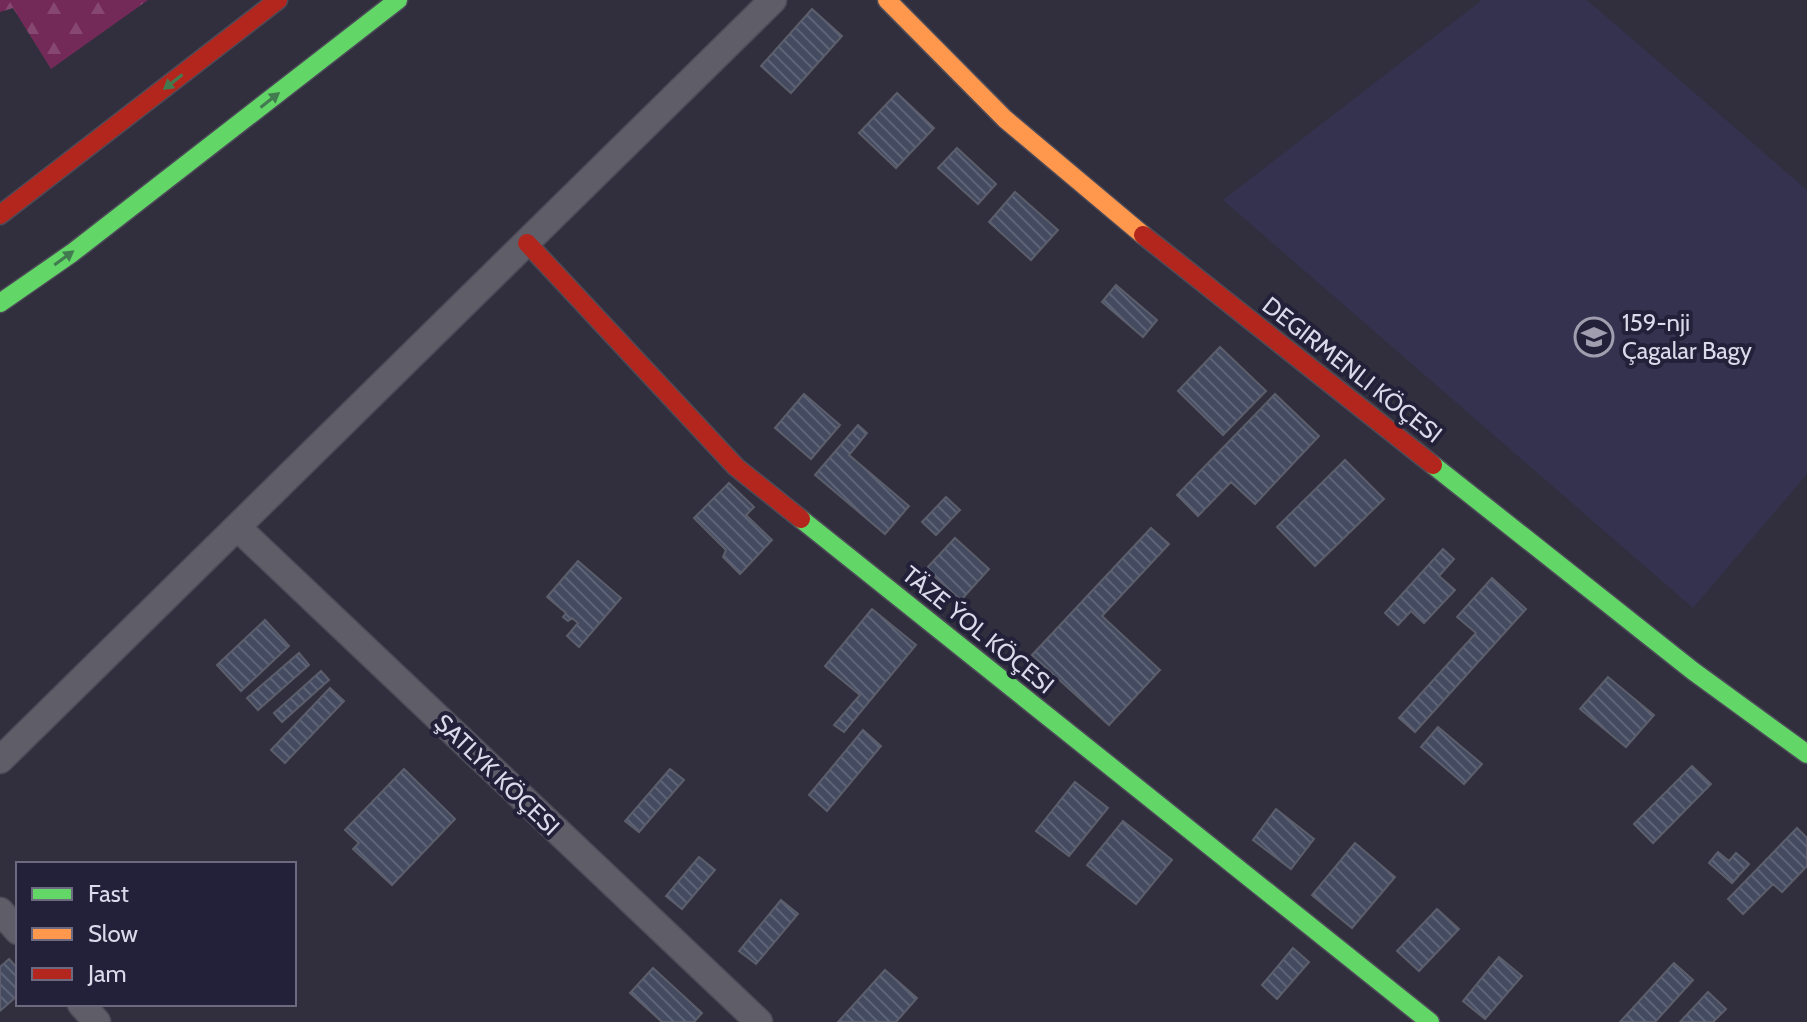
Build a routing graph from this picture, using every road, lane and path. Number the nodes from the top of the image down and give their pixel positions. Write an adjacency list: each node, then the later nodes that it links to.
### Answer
1 (278, 0): 5 (street, one-way to 5)
2 (398, 0): 7 (street, one-way to 2)
3 (773, 0): 6 (street)
4 (887, 0): 9 (street, DEGIRMENLI KÖÇESI)
5 (0, 215)
6 (527, 243): 8 (street); 16 (street, TÄZE ÝOL KÖÇESI)
7 (0, 303)
8 (237, 527): 10 (street); 15 (street, ŞATLYK KÖÇESI)
9 (1807, 754)
10 (0, 760)
11 (0, 911): 12 (street)
12 (16, 929)
13 (83, 1006): 14 (street)
14 (97, 1022)
15 (759, 1022)
16 (1430, 1022)

